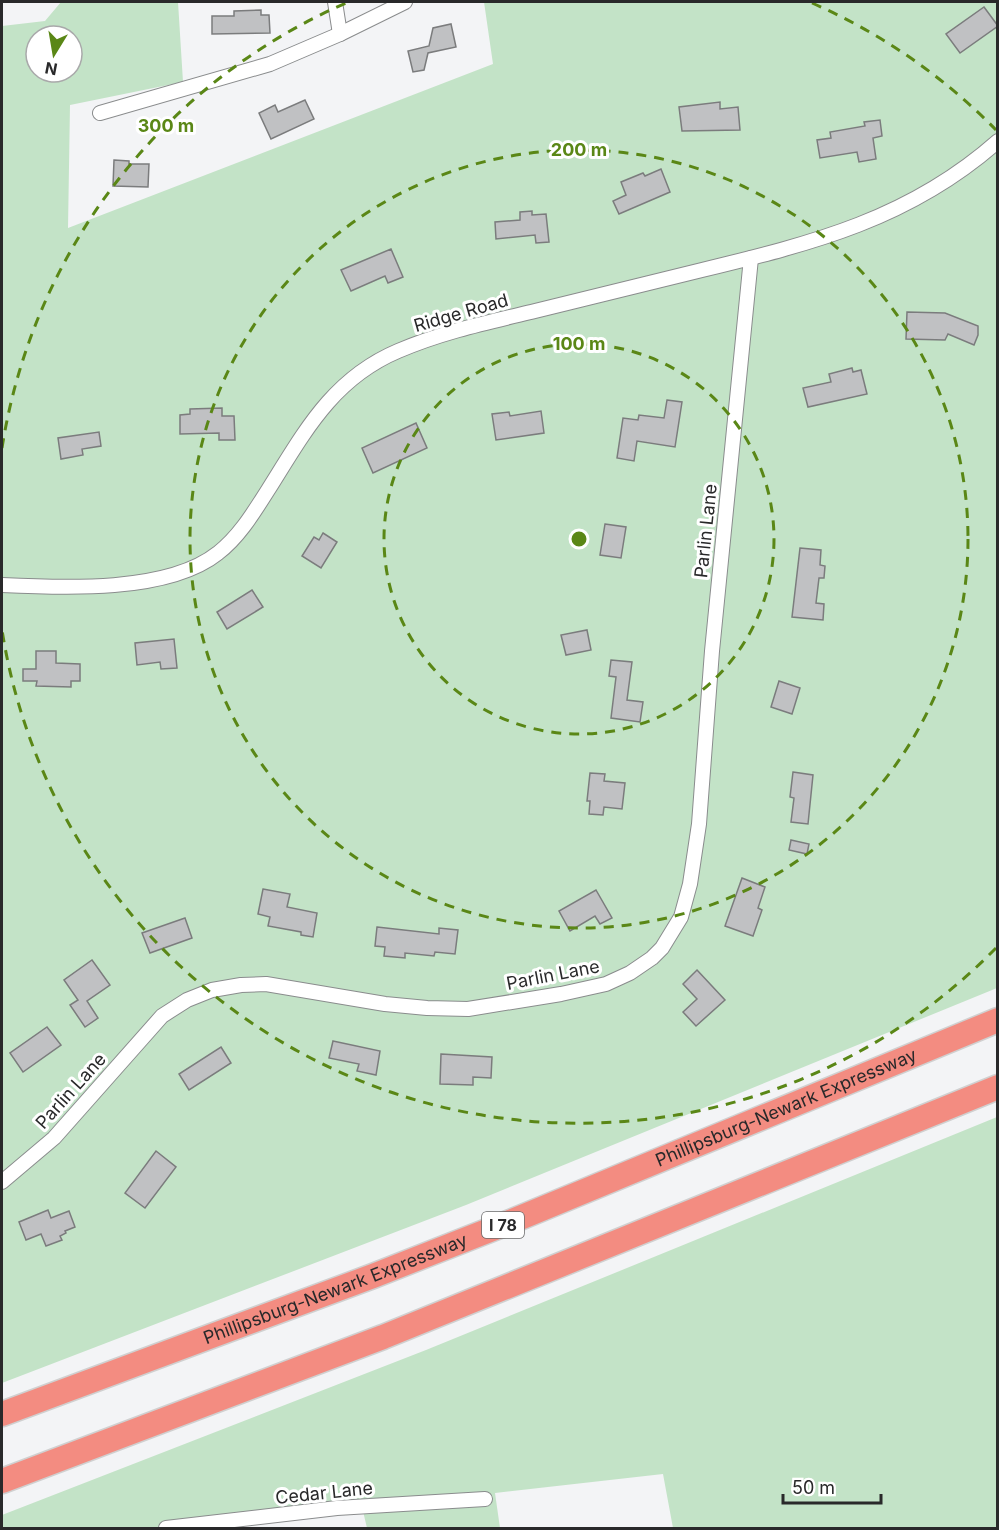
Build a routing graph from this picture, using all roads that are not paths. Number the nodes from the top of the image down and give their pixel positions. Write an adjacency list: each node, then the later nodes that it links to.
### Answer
1 (335, 2): 3 (street)
2 (405, 2): 3 (street)
3 (340, 33): 4 (street)
4 (100, 113)
5 (998, 141): 6 (street, Ridge Road)
6 (751, 258): 7 (street, Ridge Road); 10 (street, Parlin Lane)
7 (2, 585)
8 (998, 1020): 11 (highway, Phillipsburg-Newark Expressway / I 78)
9 (998, 1087): 12 (highway)
10 (2, 1182)
11 (2, 1414)
12 (2, 1481)
13 (485, 1498): 14 (street, Cedar Lane)
14 (166, 1528)

